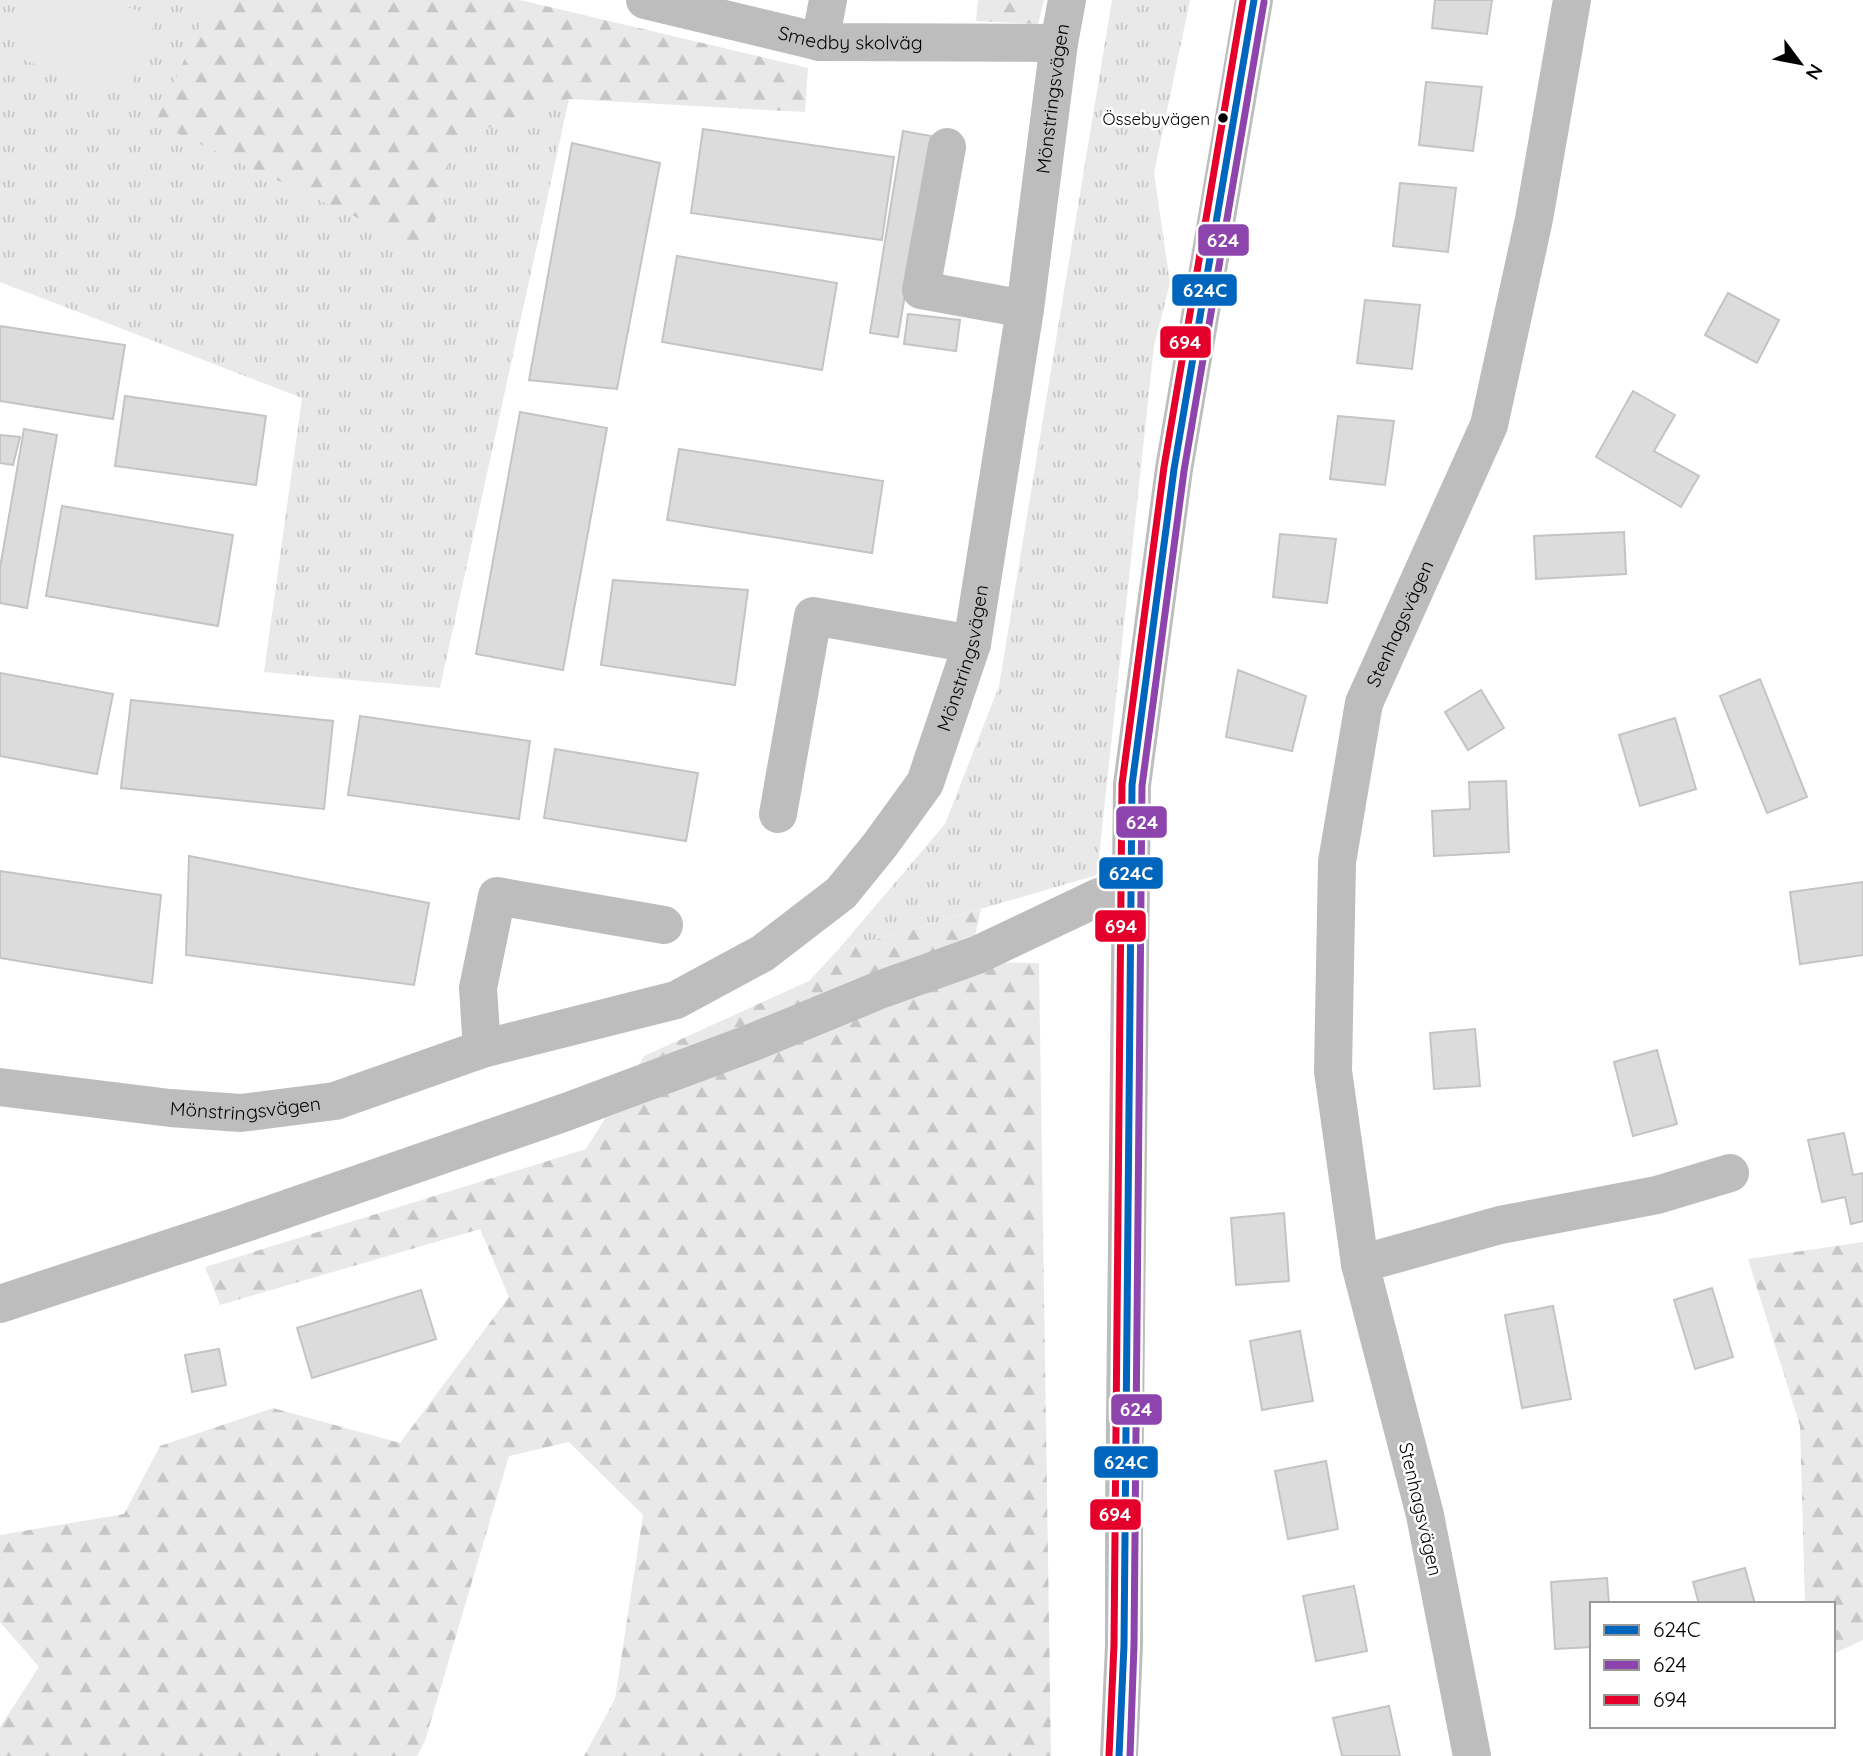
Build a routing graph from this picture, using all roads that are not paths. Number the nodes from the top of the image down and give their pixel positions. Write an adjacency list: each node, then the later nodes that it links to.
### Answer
1 (645, 0): 6 (street, Smedby skolväg)
2 (828, 0): 6 (street)
3 (1068, 0): 7 (street, Mönstringsvägen)
4 (1254, 0): 12 (street)
5 (1572, 0): 17 (street, Stenhagsvägen)
6 (820, 42): 7 (street, Smedby skolväg)
7 (1059, 43): 9 (street, Mönstringsvägen)
8 (947, 147): 9 (street)
9 (1025, 309): 10 (street, Mönstringsvägen)
10 (972, 644): 11 (street); 14 (street, Mönstringsvägen)
11 (778, 814)
12 (1130, 885): 18 (street); 19 (street)
13 (664, 925): 14 (street)
14 (482, 1049): 15 (street, Mönstringsvägen)
15 (0, 1087)
16 (1730, 1173): 17 (street)
17 (1360, 1264): 20 (street, Stenhagsvägen)
18 (0, 1304)
19 (1119, 1756)
20 (1472, 1756)

